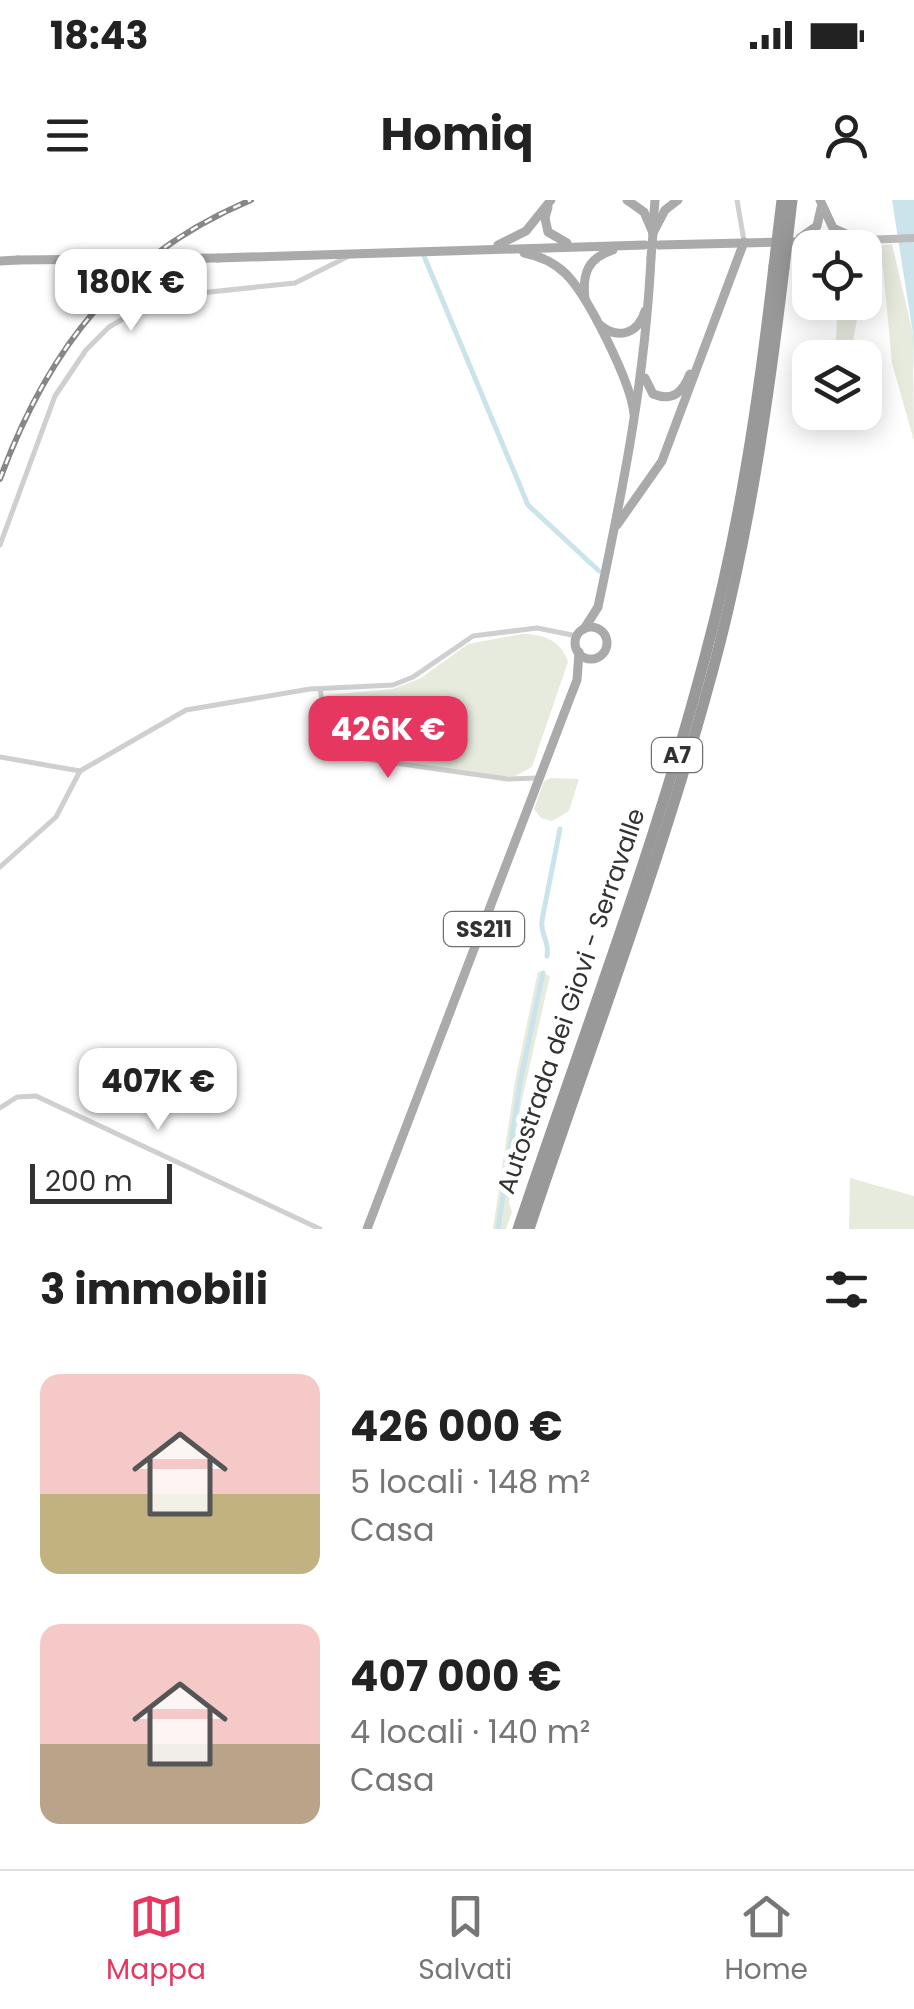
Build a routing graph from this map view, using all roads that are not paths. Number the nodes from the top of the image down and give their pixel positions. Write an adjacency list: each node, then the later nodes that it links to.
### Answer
1 (551, 200): 19 (main road); 20 (main road)
2 (627, 200): 11 (main road)
3 (656, 200): 11 (main road)
4 (678, 200): 11 (main road)
5 (737, 200): 15 (street)
6 (782, 200): 24 (highway, Autostrada dei Giovi - Serravalle / A7, bridge)
7 (792, 200): 24 (highway, Autostrada dei Giovi - Serravalle / A7, bridge)
8 (821, 203): 9 (main road); 10 (main road)
9 (813, 230)
10 (836, 230)
11 (653, 233): 26 (main road, bridge)
12 (914, 238): 13 (main road)
13 (882, 239)
14 (792, 241): 16 (main road)
15 (744, 242): 16 (main road); 17 (main road); 25 (main road)
16 (766, 242): 25 (main road)
17 (715, 243): 18 (main road); 25 (main road)
18 (659, 244)
19 (595, 246): 21 (main road); 27 (main road)
20 (476, 249): 21 (main road); 22 (main road)
21 (502, 249): 27 (main road)
22 (365, 253): 23 (main road, bridge); 33 (street)
23 (0, 261)
24 (779, 267): 48 (highway, Autostrada dei Giovi - Serravalle / A7); 49 (highway, Autostrada dei Giovi - Serravalle / A7)
25 (735, 268): 29 (main road)
26 (649, 294): 28 (main road); 30 (main road)
27 (585, 301): 28 (main road)
28 (594, 318): 31 (main road)
29 (709, 335): 30 (main road); 32 (main road)
30 (643, 371): 31 (main road)
31 (634, 436): 32 (main road)
32 (615, 527): 34 (main road)
33 (0, 545)
34 (598, 608): 35 (main road); 36 (main road)
35 (581, 633): 36 (main road); 37 (main road, SS211); 40 (street)
36 (603, 633): 38 (main road, SS211)
37 (579, 652): 38 (main road); 39 (main road, SS211)
38 (594, 658): 39 (main road, SS211)
39 (577, 680): 43 (main road, SS211)
40 (320, 689): 42 (street); 43 (street)
41 (0, 757): 42 (street)
42 (80, 771): 44 (street)
43 (540, 778): 47 (main road, SS211)
44 (0, 868)
45 (0, 1108): 46 (street)
46 (320, 1229)
47 (367, 1229)
48 (518, 1229)
49 (528, 1229)

